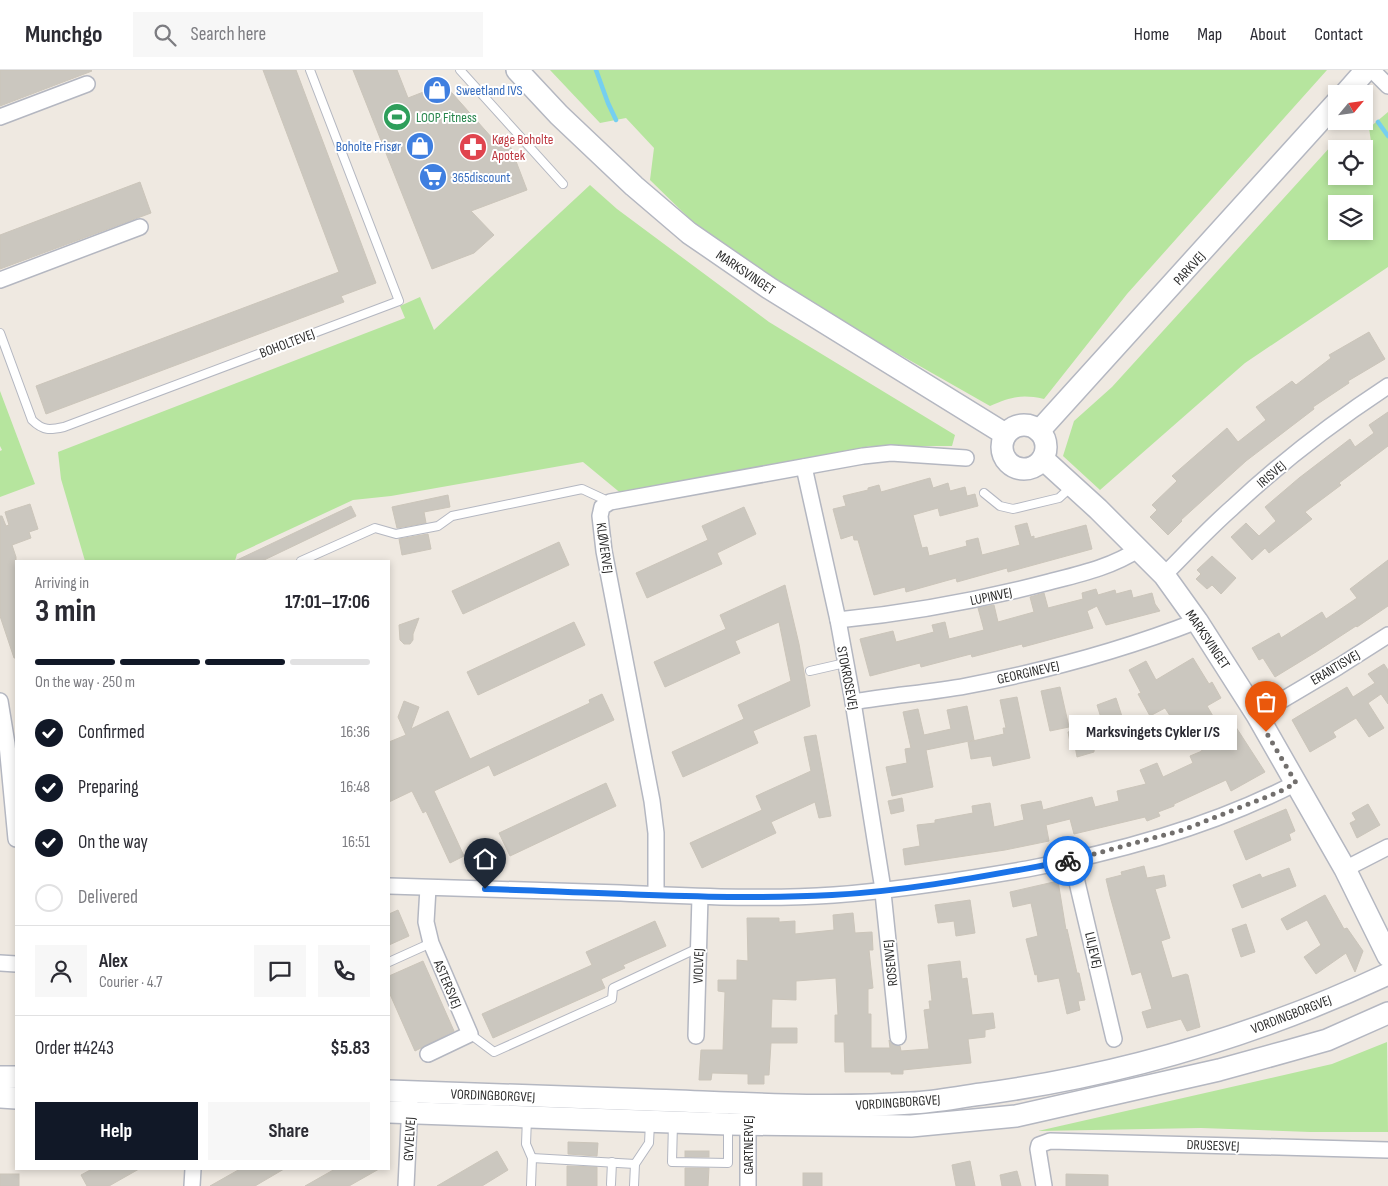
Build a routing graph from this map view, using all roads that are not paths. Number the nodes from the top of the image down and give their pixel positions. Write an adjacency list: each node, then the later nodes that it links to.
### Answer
1 (310, 70): 14 (lane, BOHOLTEVEJ)
2 (460, 70): 11 (lane)
3 (517, 70): 17 (main road, MARKSVINGET)
4 (1366, 70): 7 (main road)
5 (1372, 70): 8 (street)
6 (87, 84): 10 (street)
7 (1353, 85)
8 (1388, 86)
9 (1328, 112): 16 (main road, PARKVEJ)
10 (0, 117)
11 (563, 184)
12 (140, 227): 13 (street)
13 (0, 280)
14 (0, 333)
15 (1388, 386): 26 (street, IRISVEJ)
16 (1039, 431): 17 (main road); 19 (main road)
17 (1005, 434): 19 (main road)
18 (966, 458): 20 (street, KLØVERVEJ)
19 (1043, 459): 21 (main road, MARKSVINGET)
20 (804, 467): 23 (street, KLØVERVEJ); 27 (street, STOKROSEVEJ)
21 (1072, 486): 22 (lane); 24 (main road, MARKSVINGET)
22 (984, 493)
23 (610, 502): 25 (lane); 43 (street, KLØVERVEJ)
24 (1138, 549): 26 (main road, MARKSVINGET); 27 (street, LUPINVEJ)
25 (303, 560)
26 (1164, 575): 28 (main road, MARKSVINGET)
27 (838, 620): 30 (street, STOKROSEVEJ)
28 (1197, 621): 33 (street, GEORGINEVEJ); 34 (main road, MARKSVINGET)
29 (1388, 635): 34 (street, ERANTISVEJ)
30 (845, 663): 31 (lane); 33 (street, STOKROSEVEJ)
31 (810, 671)
32 (0, 701): 36 (street)
33 (854, 702): 42 (street, STOKROSEVEJ)
34 (1256, 714): 35 (main road, MARKSVINGET)
35 (1296, 783): 38 (street); 39 (main road, MARKSVINGET)
36 (15, 828)
37 (1388, 847): 39 (street)
38 (1072, 861): 42 (street); 56 (street, LILJEVEJ)
39 (1345, 869): 47 (main road, MARKSVINGET)
40 (390, 886): 41 (street)
41 (428, 888): 43 (street); 45 (street, ASTERSVEJ)
42 (883, 890): 44 (street); 55 (street, ROSENVEJ)
43 (656, 894): 44 (street)
44 (700, 897): 46 (street, VIOLVEJ)
45 (431, 943): 48 (lane); 53 (street, ASTERSVEJ)
46 (698, 948): 53 (lane); 54 (street, VIOLVEJ)
47 (1388, 956)
48 (390, 962)
49 (0, 963): 50 (street)
50 (15, 964)
51 (1388, 974): 67 (main road, VORDINGBORGVEJ)
52 (1388, 1013): 67 (main road, VORDINGBORGVEJ)
53 (470, 1034): 57 (street)
54 (696, 1036)
55 (898, 1037)
56 (1114, 1039)
57 (428, 1054)
58 (0, 1077): 59 (main road)
59 (15, 1077)
60 (390, 1092): 63 (main road, VORDINGBORGVEJ)
61 (0, 1097): 62 (main road)
62 (15, 1098)
63 (410, 1102): 64 (main road, VORDINGBORGVEJ); 65 (main road, VORDINGBORGVEJ); 68 (main road, VORDINGBORGVEJ); 76 (street, GYVELVEJ)
64 (650, 1111): 66 (main road, VORDINGBORGVEJ); 68 (main road, VORDINGBORGVEJ); 72 (lane)
65 (390, 1112)
66 (673, 1112): 67 (main road, VORDINGBORGVEJ); 67 (main road, VORDINGBORGVEJ); 67 (lane)
67 (741, 1117): 79 (street, GARTNERVEJ)
68 (527, 1118): 70 (lane)
69 (1388, 1150): 80 (street, DRUSESVEJ)
70 (532, 1158): 71 (lane); 77 (lane)
71 (612, 1162): 72 (lane); 74 (lane)
72 (635, 1164): 78 (lane)
73 (193, 1170): 75 (street)
74 (611, 1184)
75 (192, 1186)
76 (406, 1186)
77 (532, 1186)
78 (634, 1186)
79 (748, 1186)
80 (1044, 1186)

